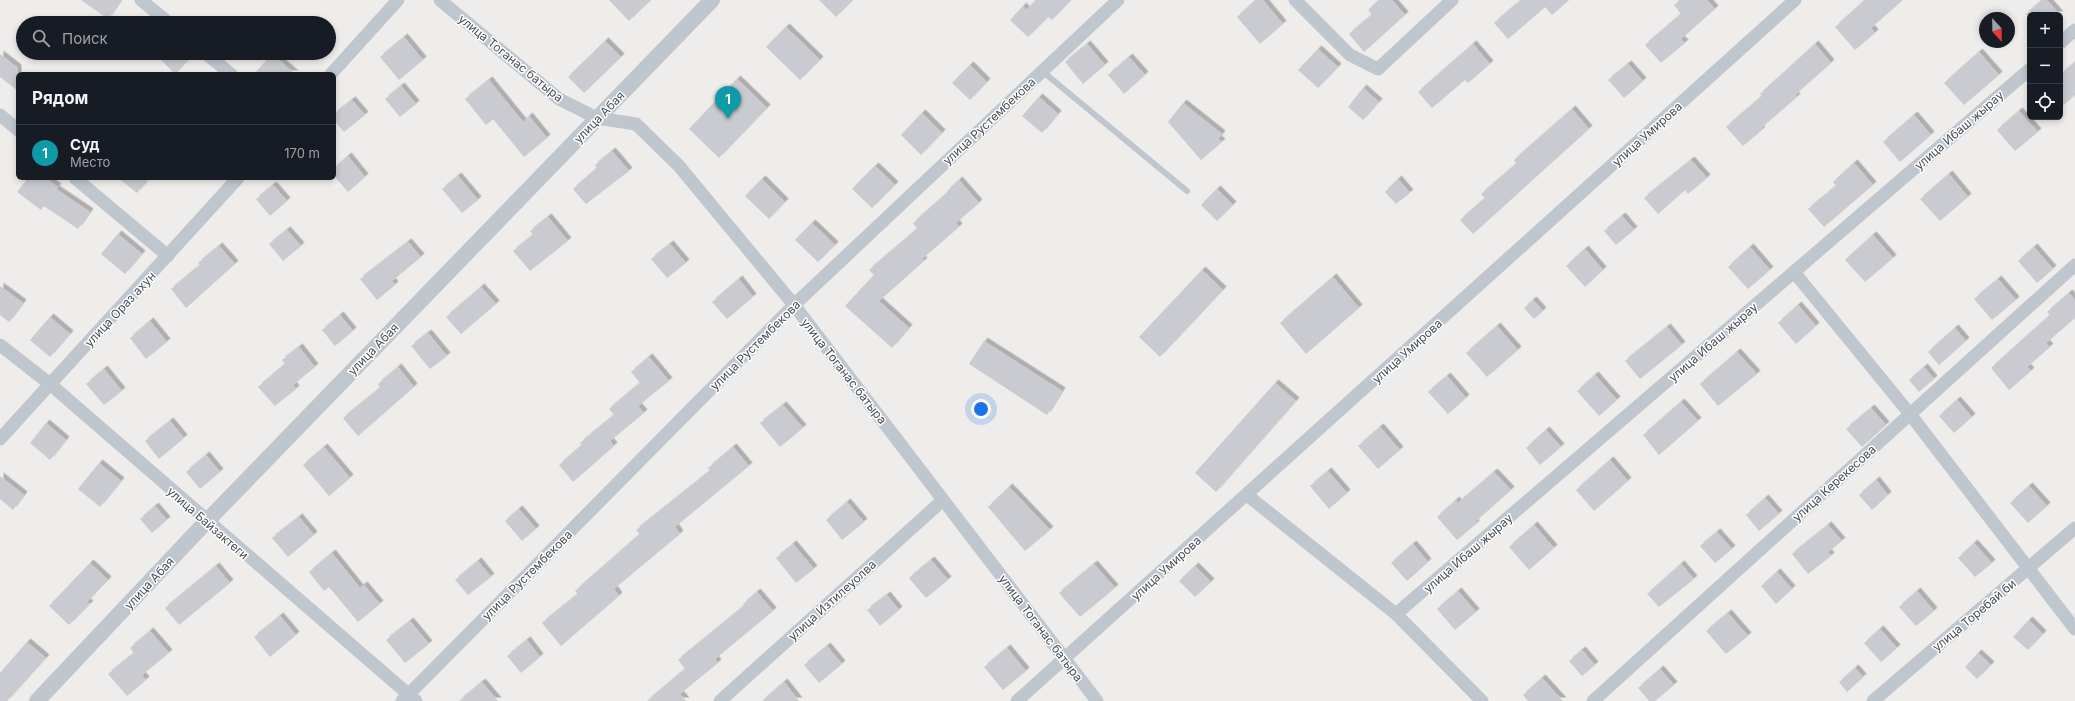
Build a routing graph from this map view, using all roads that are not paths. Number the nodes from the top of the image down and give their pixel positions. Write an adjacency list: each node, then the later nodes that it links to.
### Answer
1 (141, 0): 9 (street)
2 (398, 0): 14 (street)
3 (440, 0): 18 (street, улица Тоганас батыра)
4 (712, 0): 18 (street, улица Абая)
5 (1118, 0): 15 (street, улица Рустембекова)
6 (1295, 0): 7 (street)
7 (1452, 0)
8 (1795, 0): 31 (street, улица Умирова)
9 (160, 16)
10 (2075, 30): 11 (street)
11 (2063, 40)
12 (213, 60): 13 (street)
13 (228, 72)
14 (333, 72)
15 (1042, 72): 22 (lane); 26 (street, улица Рустембекова)
16 (2027, 72): 25 (street, улица Ибаш жырау)
17 (0, 115): 19 (street)
18 (597, 118): 26 (street, улица Тоганас батыра); 33 (street, улица Абая)
19 (16, 128)
20 (77, 180): 23 (street)
21 (236, 180): 23 (street, улица Ораз ахун)
22 (1187, 190)
23 (168, 256): 28 (street, улица Ораз ахун)
24 (2075, 265): 29 (street, улица Керекесова)
25 (1794, 272): 29 (street); 36 (street, улица Ибаш жырау)
26 (794, 305): 32 (street, улица Тоганас батыра); 39 (street, улица Рустембекова)
27 (0, 345): 28 (street, улица Байзактеги)
28 (50, 384): 30 (street, улица Ораз ахун); 33 (street, улица Байзактеги)
29 (1910, 414): 35 (street); 45 (street, улица Керекесова)
30 (0, 439)
31 (1247, 495): 36 (street); 38 (street, улица Умирова)
32 (943, 500): 38 (street, улица Тоганас батыра); 41 (street, улица Изтилеуолва)
33 (206, 522): 39 (street, улица Байзактеги); 40 (street, улица Абая)
34 (2075, 528): 35 (street, улица Торебай би)
35 (2029, 568): 37 (street); 46 (street, улица Торебай би)
36 (1396, 614): 44 (street)
37 (2075, 629)
38 (1066, 659): 42 (street, улица Умирова); 43 (street, улица Тоганас батыра)
39 (409, 699)
40 (37, 701)
41 (720, 701)
42 (1017, 701)
43 (1097, 701)
44 (1482, 701)
45 (1594, 701)
46 (1872, 701)

